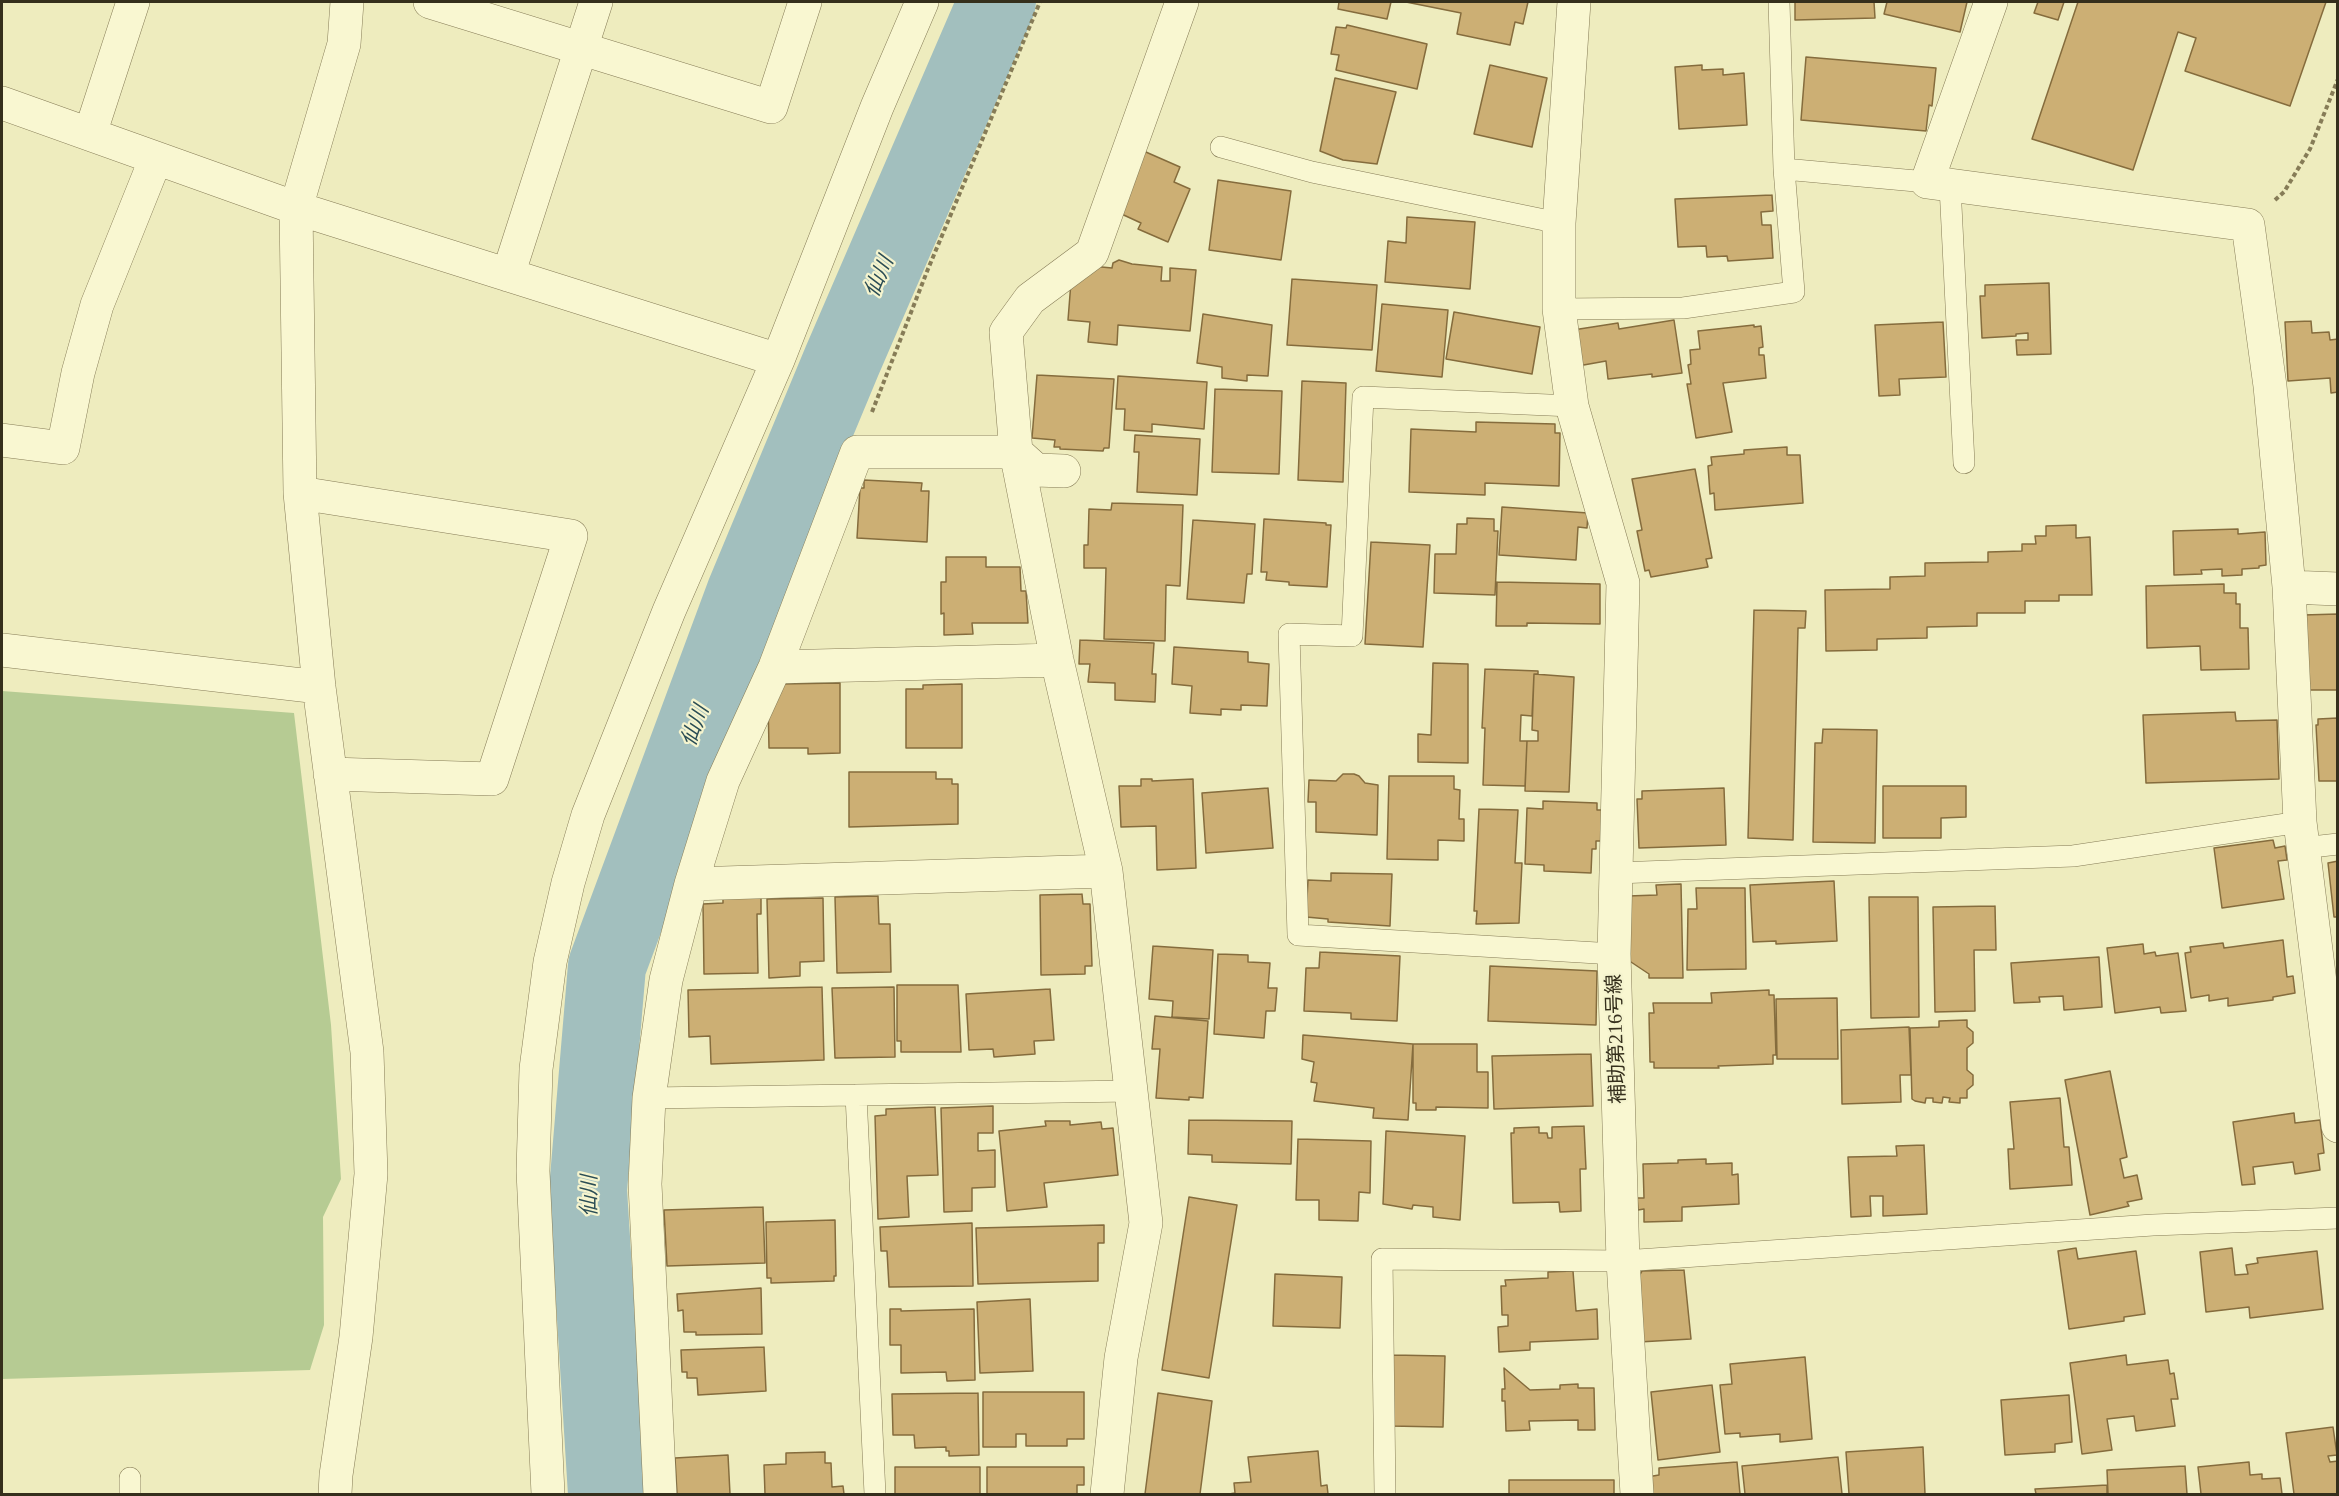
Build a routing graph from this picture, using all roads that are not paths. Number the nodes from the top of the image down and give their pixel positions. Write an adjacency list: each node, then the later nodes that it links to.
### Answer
1 (133, 2): 13 (street)
2 (346, 2): 18 (street)
3 (430, 2): 11 (street)
4 (596, 2): 11 (street)
5 (805, 2): 11 (street)
6 (922, 2): 22 (street)
7 (1182, 2): 25 (street)
8 (1574, 2): 19 (street, 補助第216号線)
9 (1779, 2): 16 (lane)
10 (1991, 2): 17 (street)
11 (581, 48): 20 (street)
12 (2, 103): 13 (street)
13 (90, 134): 15 (street)
14 (1221, 147): 19 (lane)
15 (156, 158): 18 (street); 24 (street)
16 (1784, 169): 17 (lane); 21 (lane)
17 (1939, 184): 26 (lane); 29 (street)
18 (296, 208): 20 (street); 28 (street)
19 (1559, 223): 21 (street, 補助第216号線)
20 (508, 275): 22 (street)
21 (1559, 309): 23 (street, 補助第216号線)
22 (778, 360): 49 (street)
23 (1572, 406): 39 (street, 補助第216号線); 41 (lane)
24 (2, 440)
25 (1016, 452): 27 (street); 32 (street); 33 (street)
26 (1964, 463)
27 (1064, 471)
28 (300, 493): 34 (street); 35 (street)
29 (2289, 587): 30 (street); 36 (street)
30 (2337, 589)
31 (2, 650): 34 (street)
32 (1057, 660): 33 (street); 38 (street)
33 (775, 667): 40 (street)
34 (319, 687): 35 (street)
35 (330, 774): 48 (street)
36 (2301, 835): 37 (lane); 39 (lane); 45 (street)
37 (2337, 844)
38 (1106, 871): 40 (street); 42 (street)
39 (1616, 873): 41 (street, 補助第216号線)
40 (692, 884): 44 (street)
41 (1614, 954): 47 (street, 補助第216号線)
42 (1132, 1091): 43 (lane); 52 (street)
43 (856, 1095): 44 (lane); 51 (lane)
44 (649, 1098): 50 (street)
45 (2337, 1126)
46 (2337, 1218): 47 (lane)
47 (1623, 1261): 53 (lane); 54 (street, 補助第216号線)
48 (335, 1494)
49 (548, 1494)
50 (660, 1494)
51 (875, 1494)
52 (1107, 1494)
53 (1385, 1494)
54 (1637, 1494)

